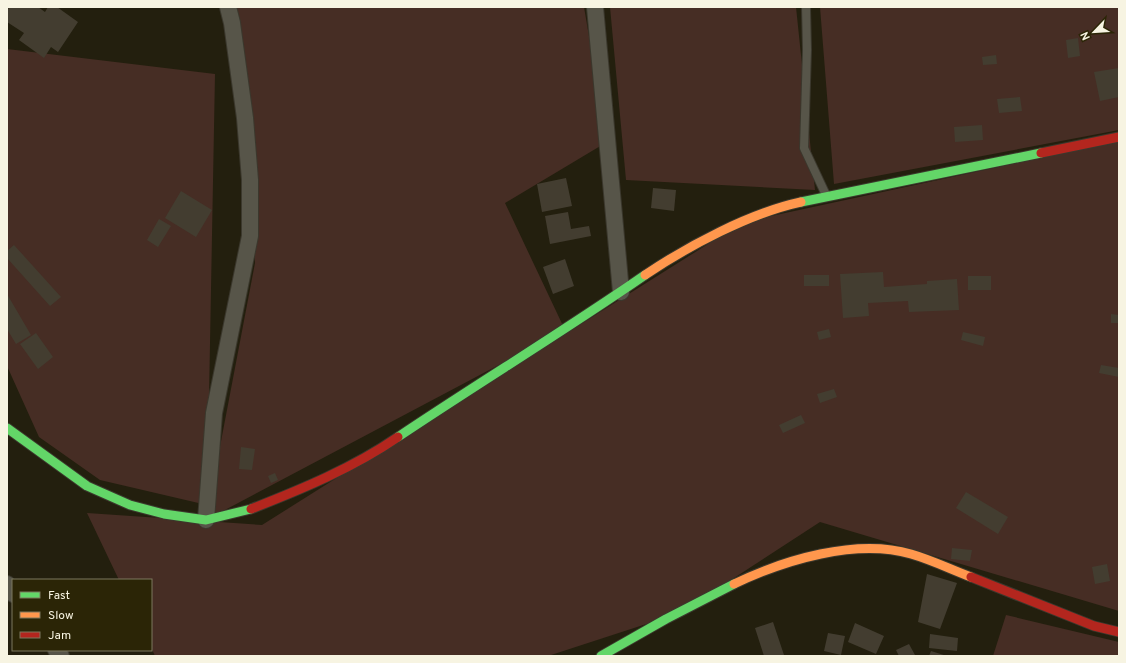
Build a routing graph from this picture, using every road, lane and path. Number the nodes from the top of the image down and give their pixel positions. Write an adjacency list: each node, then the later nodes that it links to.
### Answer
1 (228, 7): 8 (street)
2 (595, 7): 6 (street)
3 (806, 7): 5 (lane)
4 (1119, 137): 5 (street)
5 (827, 196): 6 (street)
6 (621, 292): 8 (street)
7 (7, 428): 8 (street)
8 (206, 520)
9 (1119, 632): 10 (street)
10 (601, 656)

